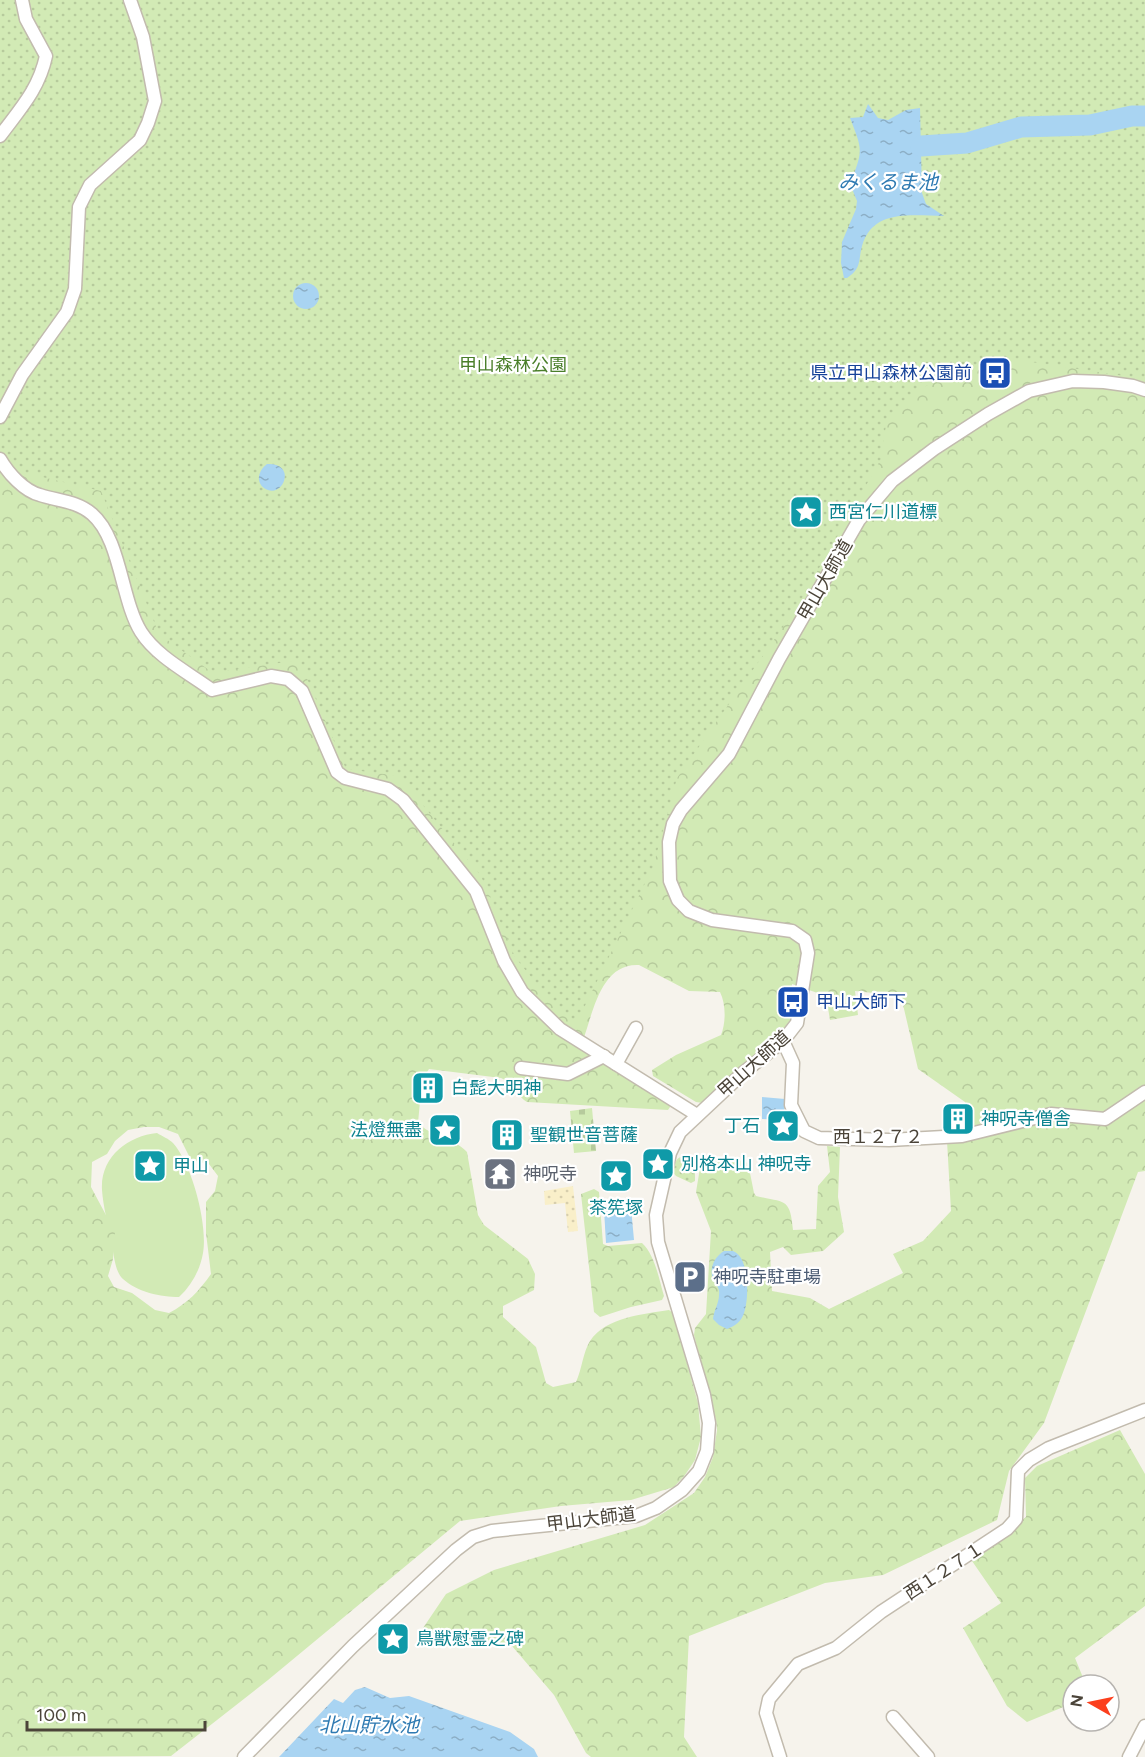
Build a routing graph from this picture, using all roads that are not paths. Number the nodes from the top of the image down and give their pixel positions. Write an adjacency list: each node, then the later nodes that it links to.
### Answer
1 (22, 0): 3 (street)
2 (130, 0): 5 (street)
3 (0, 136)
4 (1145, 390): 8 (street, 甲山大師道)
5 (0, 417)
6 (0, 459): 9 (street)
7 (636, 1028): 10 (street)
8 (783, 1041): 12 (street, 西１２７２); 13 (street, 甲山大師道)
9 (604, 1056): 10 (street); 11 (street)
10 (616, 1064): 13 (street)
11 (521, 1068)
12 (1145, 1092)
13 (697, 1116): 19 (street, 甲山大師道)
14 (1145, 1410): 20 (street, 西１２７１)
15 (892, 1718): 21 (street)
16 (1145, 1726): 17 (street)
17 (1131, 1753): 18 (street)
18 (1145, 1755)
19 (244, 1757)
20 (780, 1757)
21 (927, 1757)

